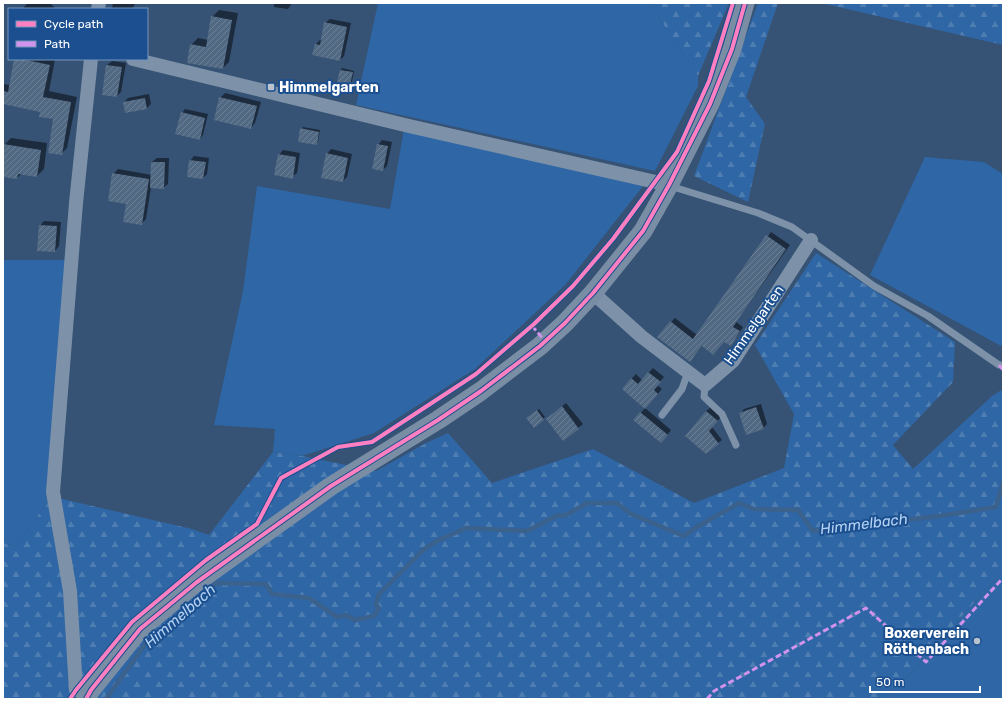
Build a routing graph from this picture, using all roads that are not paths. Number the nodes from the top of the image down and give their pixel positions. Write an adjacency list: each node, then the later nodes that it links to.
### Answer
1 (745, 3): 4 (street)
2 (91, 60): 12 (street)
3 (137, 60): 4 (street)
4 (669, 186): 5 (lane); 6 (street)
5 (811, 240): 7 (lane); 9 (street, Himmelgarten)
6 (593, 292): 8 (street); 12 (street)
7 (1003, 365)
8 (688, 372): 9 (street); 10 (lane)
9 (706, 385): 11 (lane)
10 (662, 415)
11 (736, 445)
12 (88, 695)

